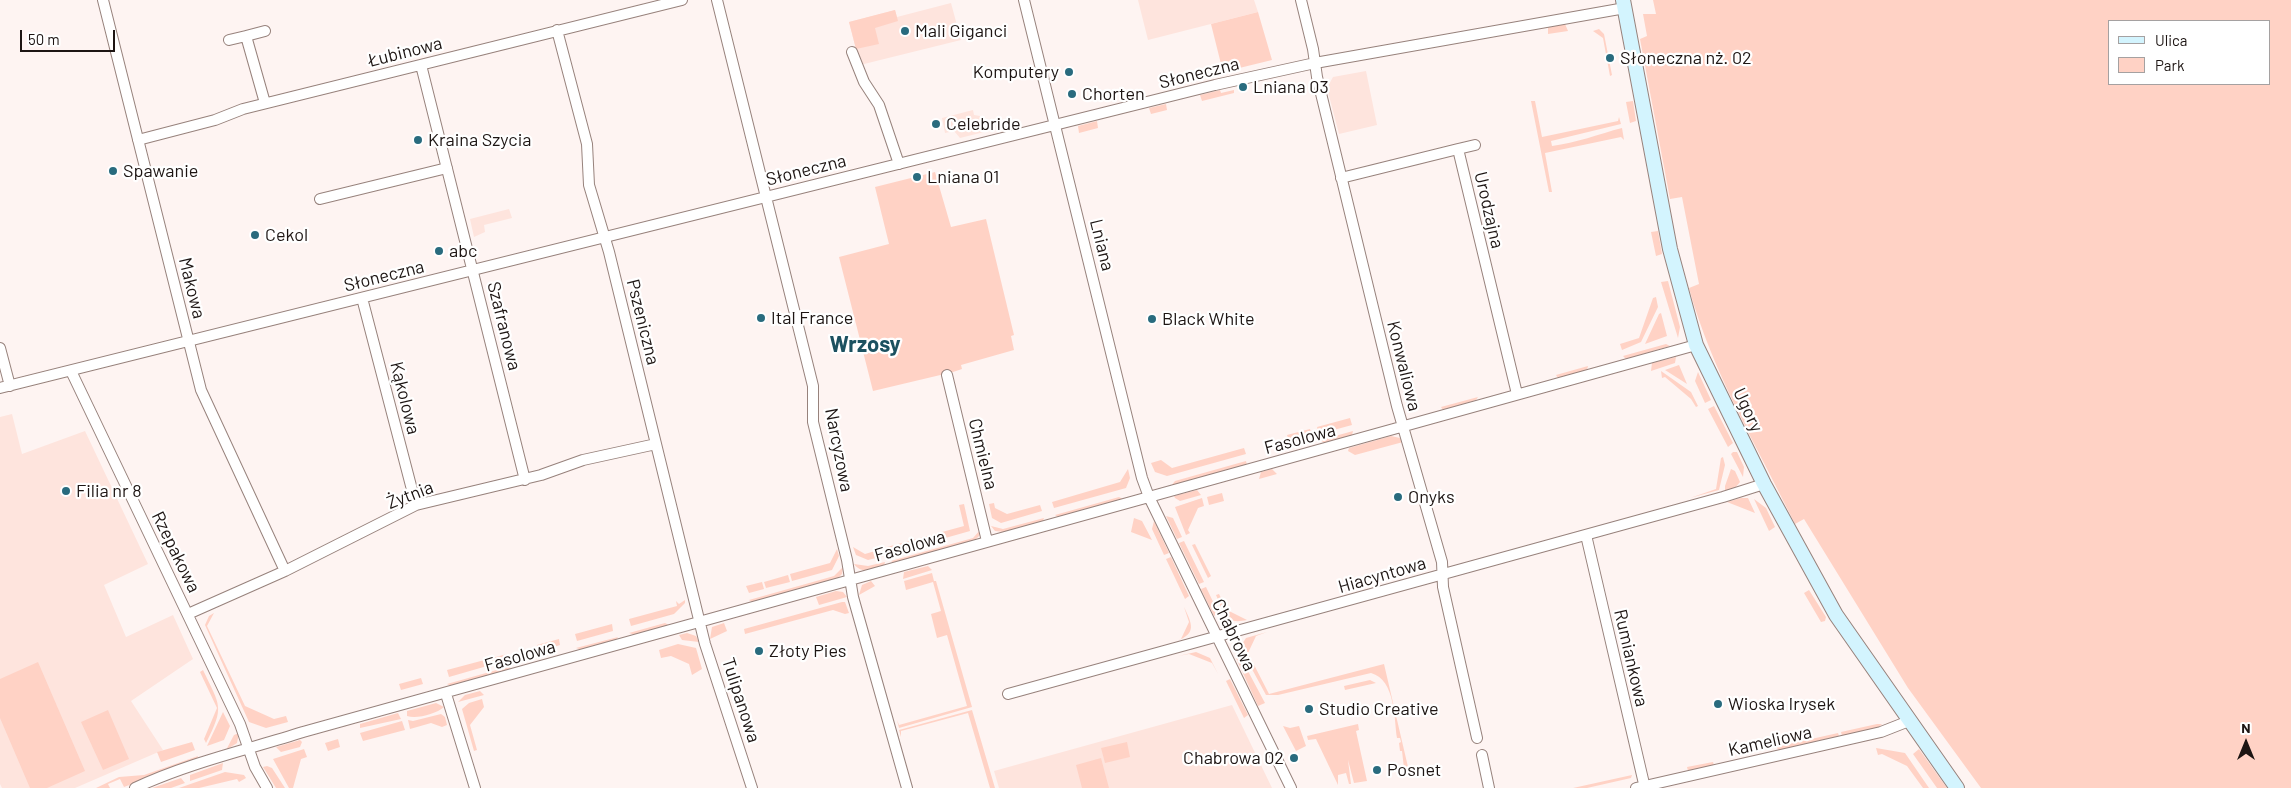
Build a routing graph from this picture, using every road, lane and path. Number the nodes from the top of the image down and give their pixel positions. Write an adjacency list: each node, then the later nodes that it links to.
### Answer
1 (104, 0): 16 (street, Makowa)
2 (682, 0): 7 (street, Łubinowa)
3 (717, 0): 22 (street, Narcyzowa)
4 (1024, 0): 15 (street, Lniana)
5 (1301, 0): 12 (street, Konwaliowa)
6 (1624, 4): 12 (street, Słoneczna); 28 (street, Ugory)
7 (557, 30): 13 (street, Łubinowa); 24 (street, Pszeniczna)
8 (265, 31): 9 (street)
9 (246, 36): 10 (street); 14 (street)
10 (229, 40)
11 (852, 52): 19 (street)
12 (1315, 63): 15 (street, Słoneczna); 21 (street, Konwaliowa)
13 (421, 65): 14 (street, Łubinowa); 20 (street, Szafranowa)
14 (265, 103): 16 (street, Łubinowa)
15 (1054, 126): 19 (street, Słoneczna); 38 (street, Lniana)
16 (138, 140): 27 (street, Makowa)
17 (1476, 145): 18 (street)
18 (1458, 149): 21 (street); 33 (street, Urodzajna)
19 (899, 164): 22 (street, Słoneczna)
20 (447, 168): 23 (street); 25 (street, Szafranowa)
21 (1341, 178): 34 (street, Konwaliowa)
22 (766, 197): 24 (street, Słoneczna); 44 (street, Narcyzowa)
23 (320, 199)
24 (604, 238): 25 (street, Słoneczna); 35 (street, Pszeniczna)
25 (473, 270): 26 (street, Słoneczna); 36 (street, Szafranowa)
26 (362, 298): 27 (street, Słoneczna); 39 (street, Kąkolowa)
27 (189, 342): 30 (street, Słoneczna); 42 (street, Makowa)
28 (1696, 345): 33 (street, Fasolowa); 37 (street, Ugory)
29 (0, 348): 32 (street)
30 (71, 371): 32 (street, Słoneczna); 45 (street, Rzepakowa)
31 (947, 375): 41 (street, Chmielna)
32 (5, 387)
33 (1517, 394): 34 (street, Fasolowa)
34 (1403, 428): 38 (street, Fasolowa); 43 (street, Konwaliowa)
35 (656, 444): 36 (street, Żytnia); 46 (street, Pszeniczna)
36 (525, 480): 39 (street, Żytnia)
37 (1764, 484): 40 (street, Hiacyntowa); 50 (street, Ugory)
38 (1149, 497): 41 (street, Fasolowa); 47 (street, Chabrowa)
39 (416, 506): 42 (street, Żytnia)
40 (1586, 535): 43 (street, Hiacyntowa); 54 (street, Rumiankowa)
41 (987, 541): 44 (street, Fasolowa)
42 (285, 571): 45 (street, Żytnia)
43 (1442, 575): 47 (street, Hiacyntowa); 51 (street, Konwaliowa)
44 (850, 580): 46 (street, Fasolowa); 59 (street, Narcyzowa)
45 (188, 614): 52 (street, Rzepakowa)
46 (700, 622): 48 (street, Fasolowa); 58 (street, Tulipanowa)
47 (1217, 638): 49 (street, Hiacyntowa); 60 (street, Chabrowa)
48 (446, 694): 52 (street, Fasolowa); 57 (street)
49 (1008, 694)
50 (1909, 721): 54 (street, Kameliowa); 62 (street, Ugory)
51 (1477, 738)
52 (248, 748): 55 (street, Fasolowa); 56 (street, Rzepakowa)
53 (1482, 756): 61 (street)
54 (1642, 787)
55 (135, 788)
56 (267, 788)
57 (475, 788)
58 (752, 788)
59 (907, 788)
60 (1290, 788)
61 (1489, 788)
62 (1957, 788)

